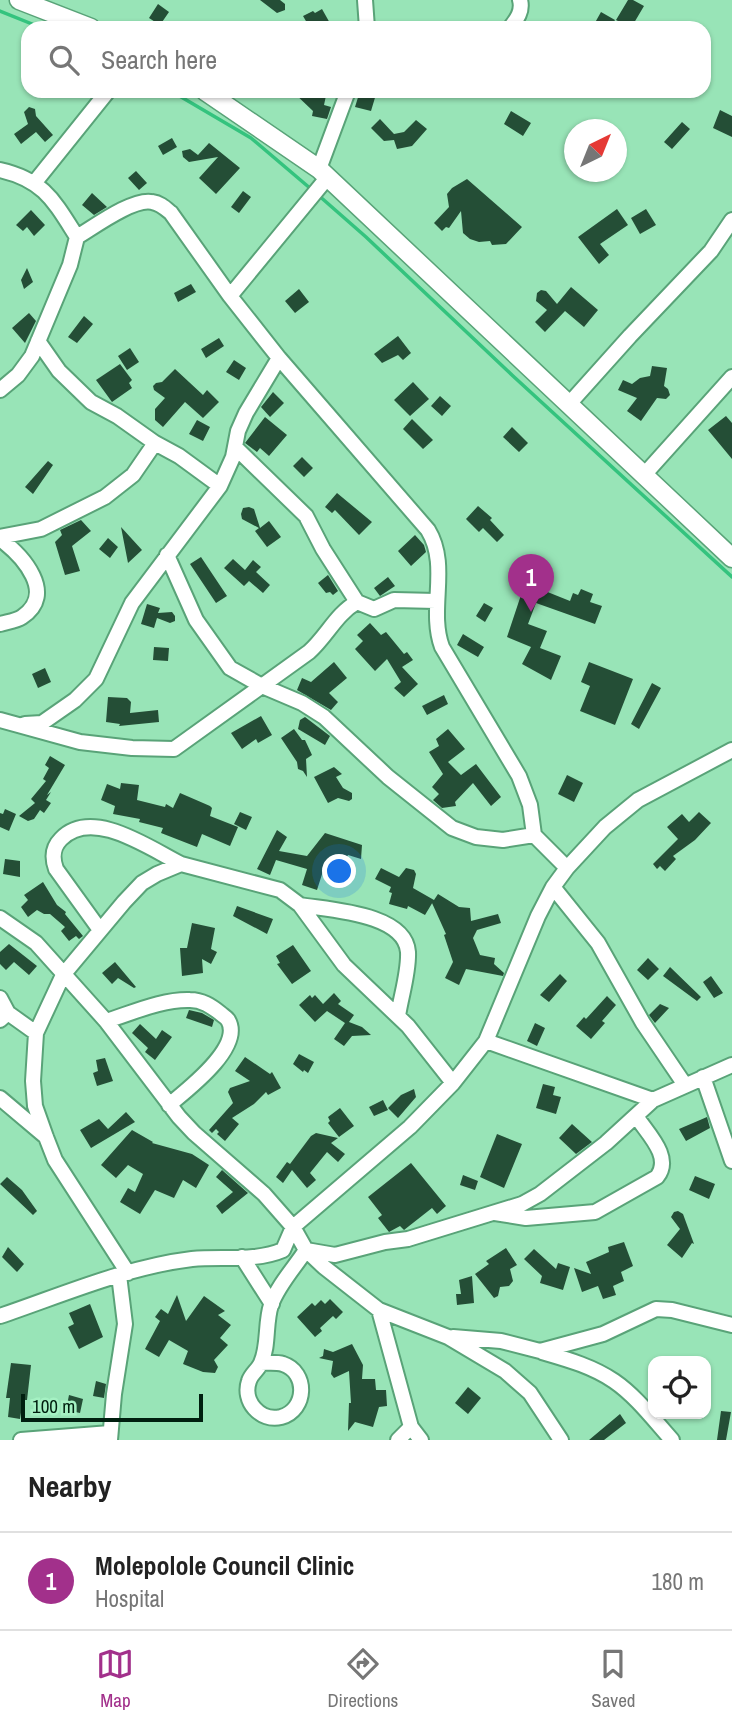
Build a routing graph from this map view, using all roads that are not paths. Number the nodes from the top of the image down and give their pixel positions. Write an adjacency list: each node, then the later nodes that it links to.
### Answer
1 (19, 0): 4 (street)
2 (365, 0): 5 (street)
3 (520, 0): 6 (street)
4 (72, 21)
5 (366, 21)
6 (515, 21)
7 (102, 98): 12 (street)
8 (215, 98): 11 (street)
9 (346, 98): 11 (street)
10 (0, 170): 12 (street)
11 (323, 174): 15 (street); 20 (street)
12 (35, 183): 14 (street)
13 (732, 220): 20 (street)
14 (77, 237): 15 (street); 16 (street)
15 (230, 296): 17 (street)
16 (38, 341): 19 (street); 21 (street)
17 (279, 358): 22 (street); 28 (street)
18 (732, 377): 23 (street)
19 (0, 390)
20 (569, 404): 23 (street)
21 (155, 443): 24 (street); 25 (street)
22 (235, 447): 24 (street); 29 (street)
23 (644, 475): 27 (street)
24 (220, 486): 26 (street)
25 (0, 538): 30 (street)
26 (167, 555): 31 (street); 33 (street)
27 (732, 558)
28 (436, 601): 29 (street); 35 (street)
29 (357, 602): 31 (street)
30 (0, 624)
31 (262, 685): 33 (street); 35 (street)
32 (0, 720): 33 (street)
33 (16, 724)
34 (732, 750): 37 (street)
35 (534, 835): 37 (street)
36 (181, 864): 39 (street); 41 (street); 41 (street)
37 (567, 868): 38 (street)
38 (553, 887): 48 (street); 52 (street)
39 (300, 905): 44 (street); 44 (street)
40 (0, 918): 42 (street)
41 (100, 930): 42 (street)
42 (63, 975): 46 (street); 47 (street)
43 (0, 998): 45 (street)
44 (398, 1016): 51 (street)
45 (4, 1017): 47 (street)
46 (106, 1021): 55 (street); 55 (street)
47 (36, 1033): 57 (street)
48 (486, 1041): 51 (street); 54 (street)
49 (732, 1065): 50 (street)
50 (703, 1077): 52 (street); 58 (street)
51 (453, 1083): 60 (street)
52 (685, 1085): 54 (street)
53 (0, 1098): 57 (street)
54 (653, 1100): 56 (street)
55 (170, 1105): 60 (street)
56 (636, 1115): 59 (street); 59 (street)
57 (46, 1137): 63 (street)
58 (732, 1161)
59 (495, 1213): 61 (street)
60 (293, 1227): 61 (street); 62 (street)
61 (306, 1250): 64 (street); 65 (street)
62 (243, 1257): 63 (street); 64 (street)
63 (123, 1274): 66 (street); 72 (street)
64 (272, 1304): 70 (street)
65 (379, 1310): 68 (street); 71 (street)
66 (0, 1316)
67 (732, 1325): 69 (street)
68 (448, 1337): 69 (street); 76 (street)
69 (540, 1352): 77 (street)
70 (261, 1363)
71 (411, 1427): 74 (street); 75 (street)
72 (110, 1436): 73 (street)
73 (21, 1440)
74 (398, 1440)
75 (422, 1440)
76 (561, 1440)
77 (672, 1440)

